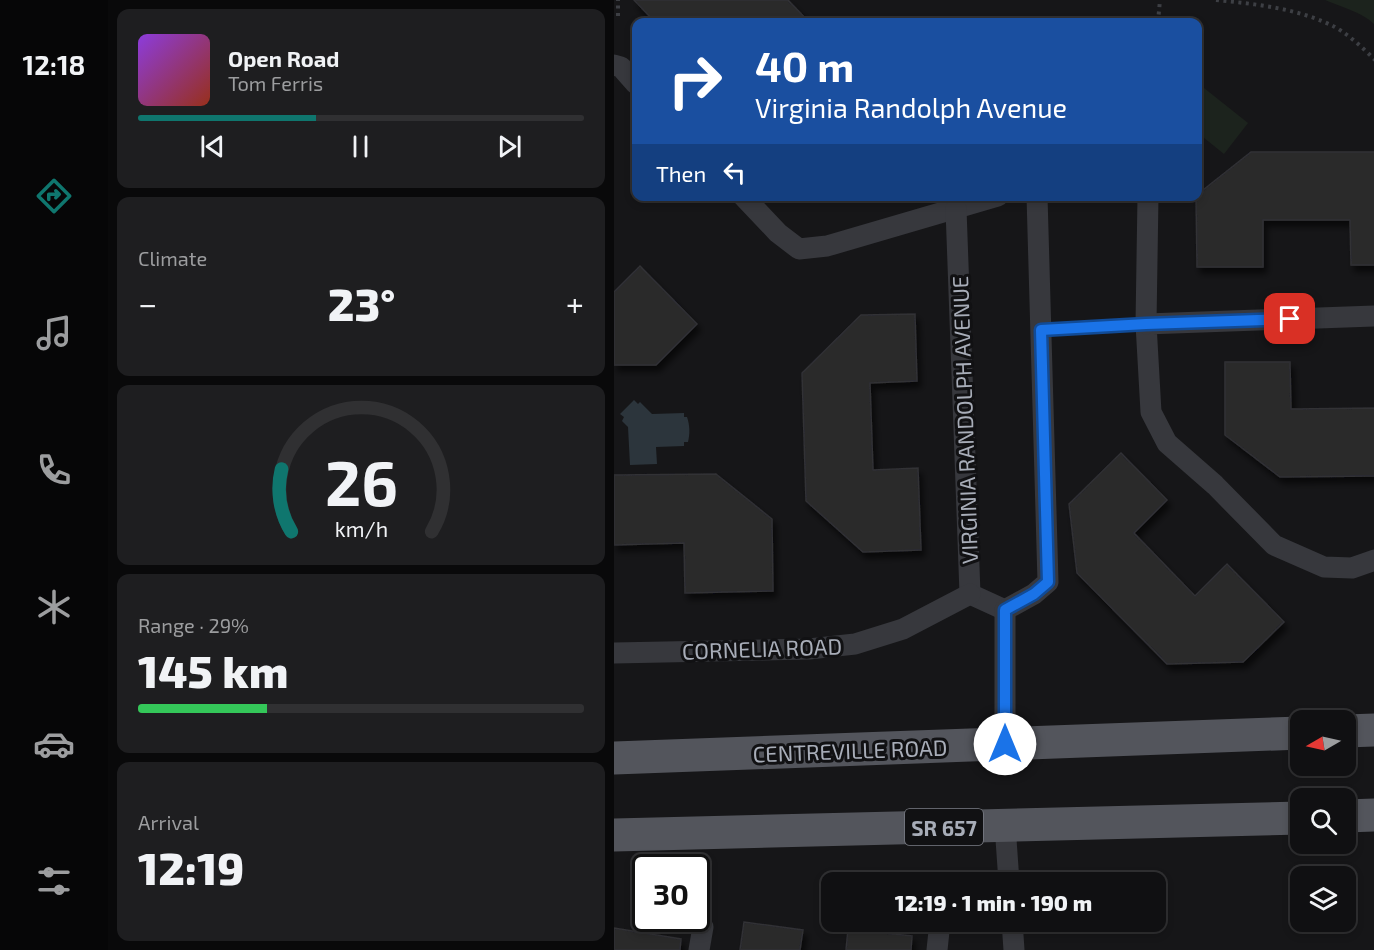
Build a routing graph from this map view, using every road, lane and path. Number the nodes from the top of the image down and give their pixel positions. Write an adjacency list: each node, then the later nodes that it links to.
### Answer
1 (618, 0): 4 (path)
2 (1160, 0): 5 (path)
3 (1216, 0): 6 (path)
4 (618, 16)
5 (1158, 18)
6 (1374, 60)
7 (614, 65): 8 (street)
8 (632, 79)
9 (748, 201): 13 (street)
10 (982, 201): 13 (street)
11 (1037, 201): 16 (street)
12 (1148, 201): 15 (street)
13 (956, 209): 18 (street, VIRGINIA RANDOLPH AVENUE)
14 (1374, 316): 15 (street)
15 (1146, 324): 16 (lane); 17 (street)
16 (1041, 330): 19 (street)
17 (1374, 560)
18 (970, 594): 19 (street, VIRGINIA RANDOLPH AVENUE); 20 (street, CORNELIA ROAD)
19 (1005, 610): 24 (street)
20 (614, 652)
21 (1374, 730): 22 (main road)
22 (1356, 731)
23 (1290, 733): 24 (main road, CENTREVILLE ROAD)
24 (1005, 744): 25 (main road, CENTREVILLE ROAD)
25 (614, 758)
26 (1374, 815): 27 (main road)
27 (1356, 816)
28 (1290, 818): 29 (main road, SR 657)
29 (1005, 825): 30 (main road, SR 657); 31 (street)
30 (614, 835)
31 (1007, 872)
32 (702, 932): 34 (street)
33 (1013, 932): 35 (street)
34 (699, 950)
35 (1014, 950)

